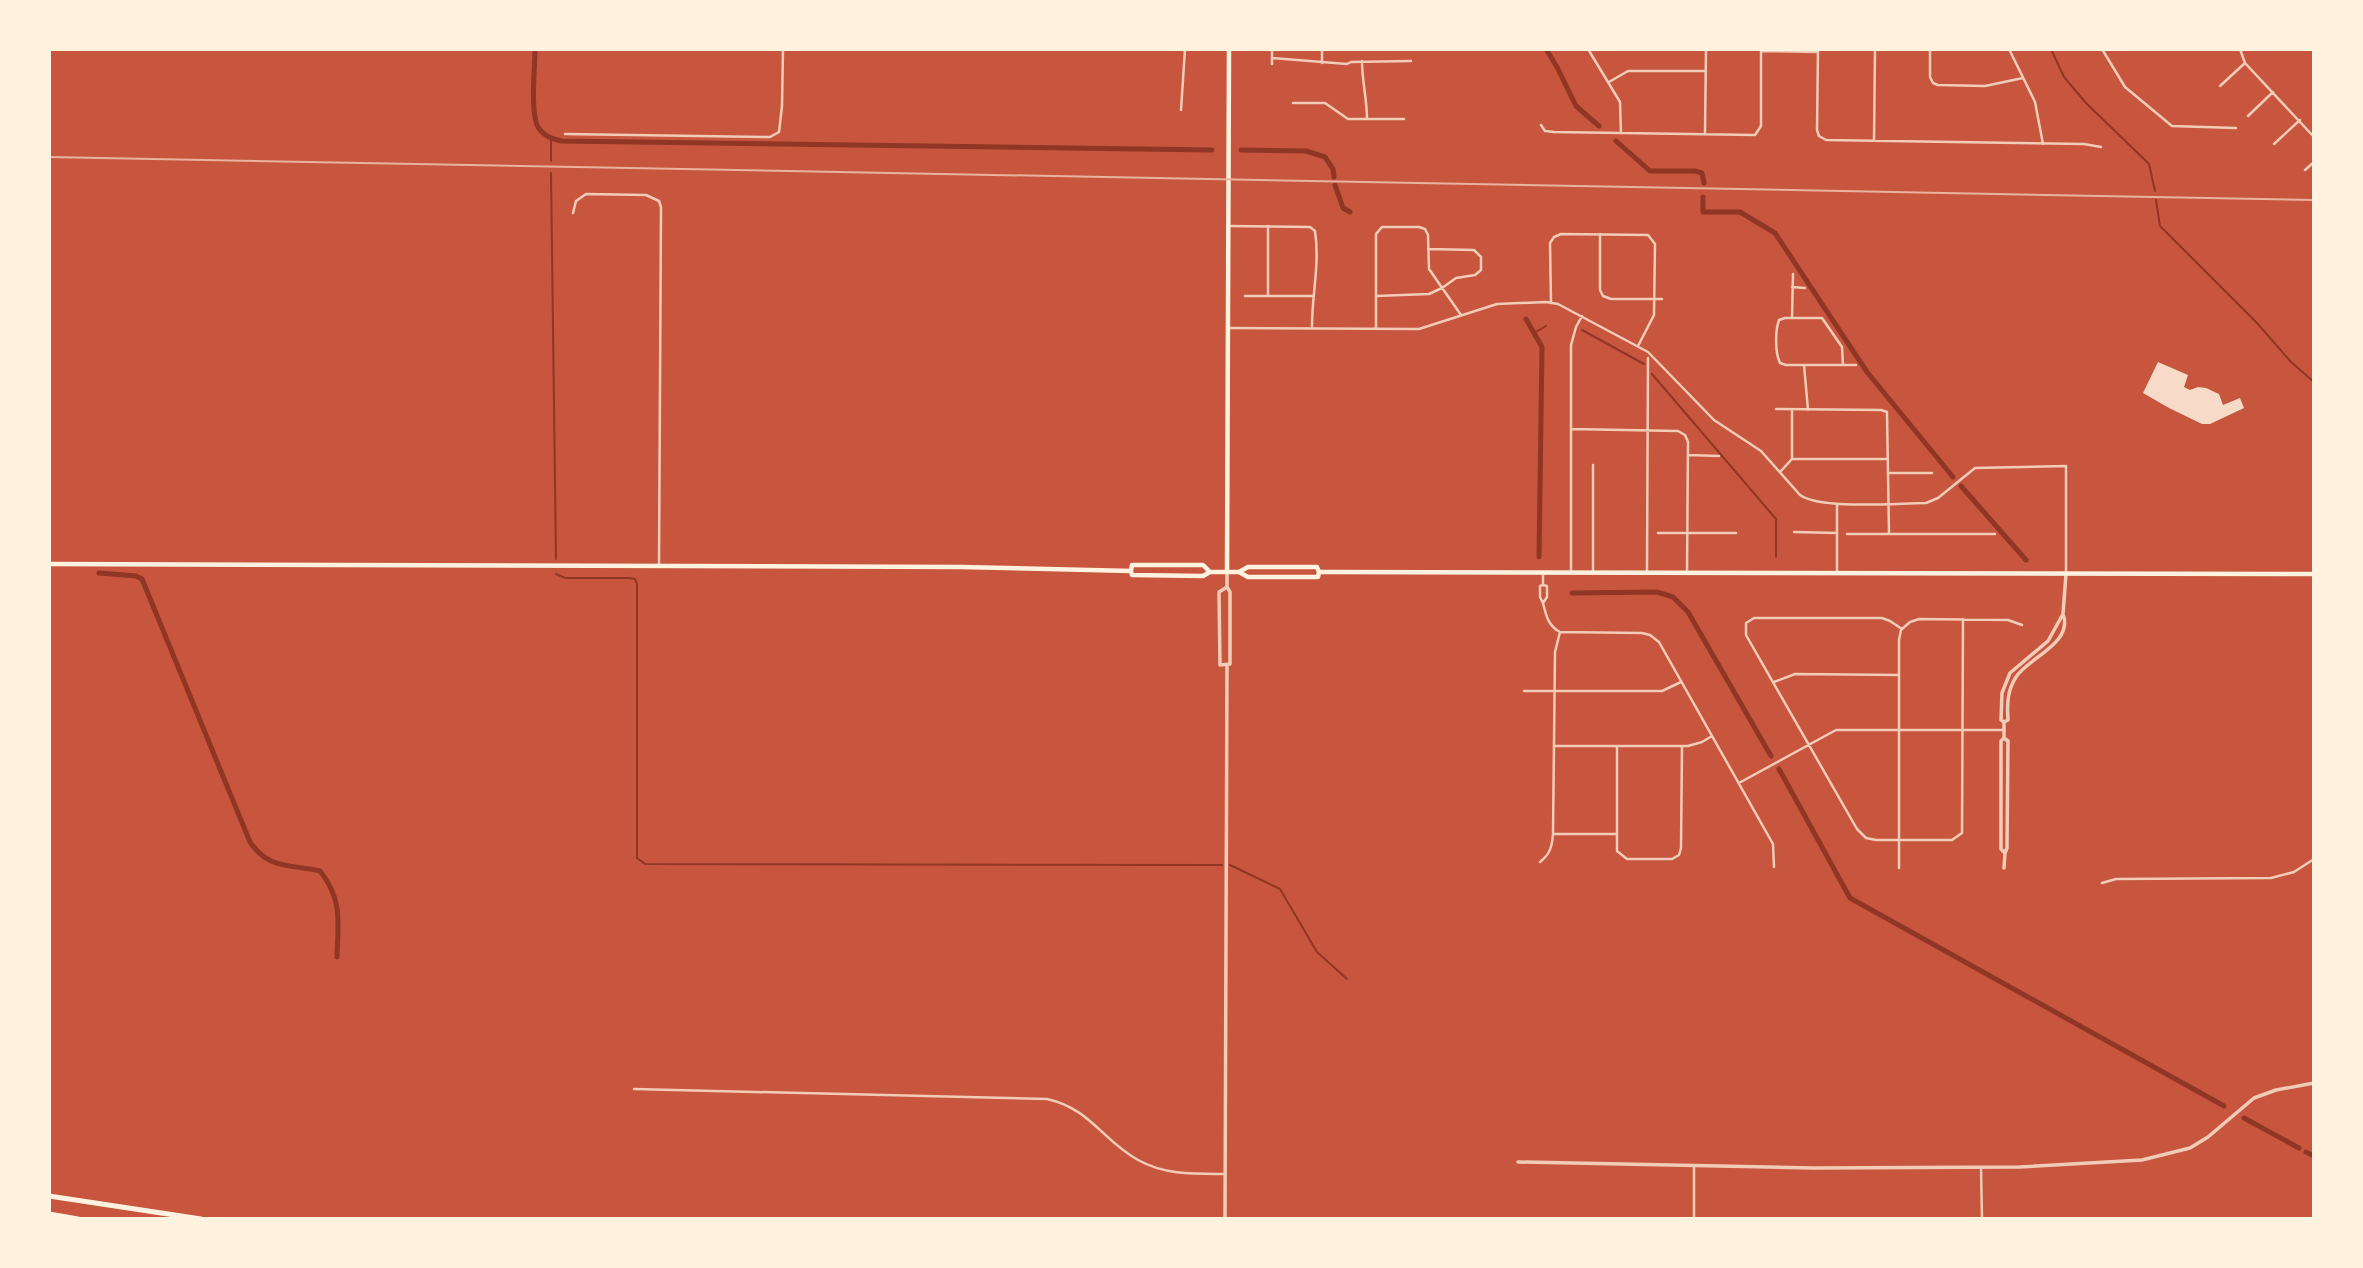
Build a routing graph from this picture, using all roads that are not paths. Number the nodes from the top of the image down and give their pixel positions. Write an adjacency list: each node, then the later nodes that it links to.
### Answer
1 (783, 49): 36 (street)
2 (1185, 49): 28 (street)
3 (1229, 49): 46 (main road)
4 (1272, 49): 16 (street)
5 (1322, 49): 19 (street)
6 (1588, 49): 24 (street)
7 (1706, 49): 22 (street)
8 (1875, 49): 39 (street)
9 (1930, 49): 23 (street)
10 (2009, 49): 23 (street)
11 (2108, 49): 15 (street)
12 (2240, 49): 20 (street)
13 (1761, 50): 14 (street); 37 (street)
14 (1818, 50): 39 (street)
15 (2102, 50): 34 (street)
16 (1272, 58): 19 (street); 21 (street)
17 (1362, 61): 18 (street); 19 (street); 30 (street)
18 (1410, 61)
19 (1322, 63)
20 (2245, 63): 25 (street); 26 (street)
21 (1272, 64)
22 (1706, 71): 24 (street); 37 (street)
23 (2023, 78): 40 (street)
24 (1609, 82): 35 (street)
25 (2220, 86)
26 (2273, 92): 29 (street); 32 (street)
27 (1293, 103): 30 (street)
28 (1181, 110)
29 (2248, 116)
30 (1367, 119): 31 (street)
31 (1404, 119)
32 (2300, 120): 38 (street); 41 (street)
33 (1541, 124): 35 (street)
34 (2236, 128)
35 (1621, 133): 37 (street)
36 (565, 134)
37 (1705, 135)
38 (2314, 137)
39 (1874, 141): 40 (street)
40 (2043, 144): 42 (street)
41 (2274, 144)
42 (2101, 147)
43 (2314, 162): 44 (street)
44 (2305, 170)
45 (573, 213): 96 (street)
46 (1228, 226): 47 (street); 64 (main road)
47 (1268, 226): 55 (street); 56 (street)
48 (1600, 234): 58 (street); 58 (street); 60 (street)
49 (1427, 249): 51 (street); 51 (street); 57 (street)
50 (1793, 274): 52 (street)
51 (1442, 288): 57 (street); 61 (street)
52 (1793, 288): 53 (street); 63 (street)
53 (1805, 288)
54 (1245, 296): 55 (street)
55 (1268, 296): 56 (street)
56 (1314, 296): 65 (street)
57 (1376, 296): 66 (street)
58 (1654, 299): 59 (street); 67 (street)
59 (1662, 299)
60 (1551, 302): 61 (street); 62 (street)
61 (1461, 315): 66 (street)
62 (1582, 316): 67 (street); 75 (street)
63 (1792, 317): 69 (street); 70 (street)
64 (1227, 328): 65 (street); 99 (main road)
65 (1312, 328): 66 (street)
66 (1376, 328)
67 (1638, 346): 82 (street)
68 (1648, 358): 76 (street)
69 (1804, 365): 70 (street); 74 (street)
70 (1843, 365): 71 (street)
71 (1856, 365)
72 (1776, 409): 73 (street)
73 (1792, 410): 74 (street); 79 (street)
74 (1808, 410): 80 (street)
75 (1571, 429): 76 (street); 103 (street)
76 (1647, 430): 77 (street); 105 (street)
77 (1688, 456): 78 (street); 88 (street)
78 (1719, 456)
79 (1792, 459): 80 (street); 82 (street)
80 (1889, 459): 83 (street)
81 (1593, 465): 104 (street)
82 (1780, 472): 86 (street)
83 (1889, 473): 84 (street); 85 (street)
84 (1932, 473)
85 (1889, 503): 86 (street); 93 (street); 108 (street)
86 (1837, 504): 91 (street)
87 (1658, 533): 88 (street)
88 (1688, 533): 89 (street); 106 (street)
89 (1736, 533)
90 (1794, 533): 91 (street)
91 (1837, 533): 107 (street)
92 (1847, 534): 93 (street)
93 (1889, 534): 94 (street)
94 (1995, 534)
95 (49, 564): 96 (main road)
96 (659, 566): 97 (main road)
97 (1131, 571): 98 (main road); 98 (main road)
98 (1210, 572): 99 (main road)
99 (1227, 572): 100 (main road); 110 (street)
100 (1239, 572): 101 (main road); 101 (main road)
101 (1320, 572): 102 (main road)
102 (1543, 572): 103 (main road); 114 (street)
103 (1571, 572): 104 (main road)
104 (1593, 573): 105 (main road)
105 (1647, 573): 106 (main road)
106 (1687, 573): 107 (main road)
107 (1837, 573): 108 (main road)
108 (2066, 574): 109 (main road); 123 (street)
109 (2314, 574)
110 (1227, 587): 115 (street); 115 (street)
111 (1963, 619): 112 (street); 113 (street); 122 (street)
112 (2022, 625)
113 (1902, 629): 116 (street); 118 (street)
114 (1560, 632): 117 (street); 120 (street)
115 (1227, 666): 144 (street)
116 (1899, 675): 118 (street); 121 (street)
117 (1681, 681): 120 (street); 124 (street)
118 (1774, 683): 125 (street)
119 (1524, 691): 120 (street)
120 (1554, 691): 126 (street)
121 (1899, 729): 122 (street); 125 (street); 132 (street)
122 (1964, 730): 123 (street); 132 (street)
123 (2004, 730): 137 (street)
124 (1712, 736): 128 (street); 129 (street)
125 (1808, 744): 129 (street); 132 (street)
126 (1554, 746): 127 (street); 130 (street)
127 (1617, 746): 128 (street); 131 (street)
128 (1682, 746): 131 (street)
129 (1739, 783): 135 (street)
130 (1553, 834): 131 (street); 134 (street)
131 (1617, 834)
132 (1899, 840): 136 (street)
133 (2314, 859): 138 (street)
134 (1540, 862)
135 (1774, 867)
136 (1899, 868)
137 (2004, 868)
138 (2102, 883)
139 (2314, 1083): 143 (street)
140 (634, 1089): 144 (street)
141 (1518, 1162): 142 (street)
142 (1694, 1166): 143 (street); 150 (street)
143 (1981, 1167): 151 (street)
144 (1225, 1174): 149 (street)
145 (49, 1196): 148 (highway)
146 (49, 1214): 147 (highway)
147 (78, 1219)
148 (201, 1219)
149 (1225, 1219)
150 (1694, 1219)
151 (1982, 1219)

